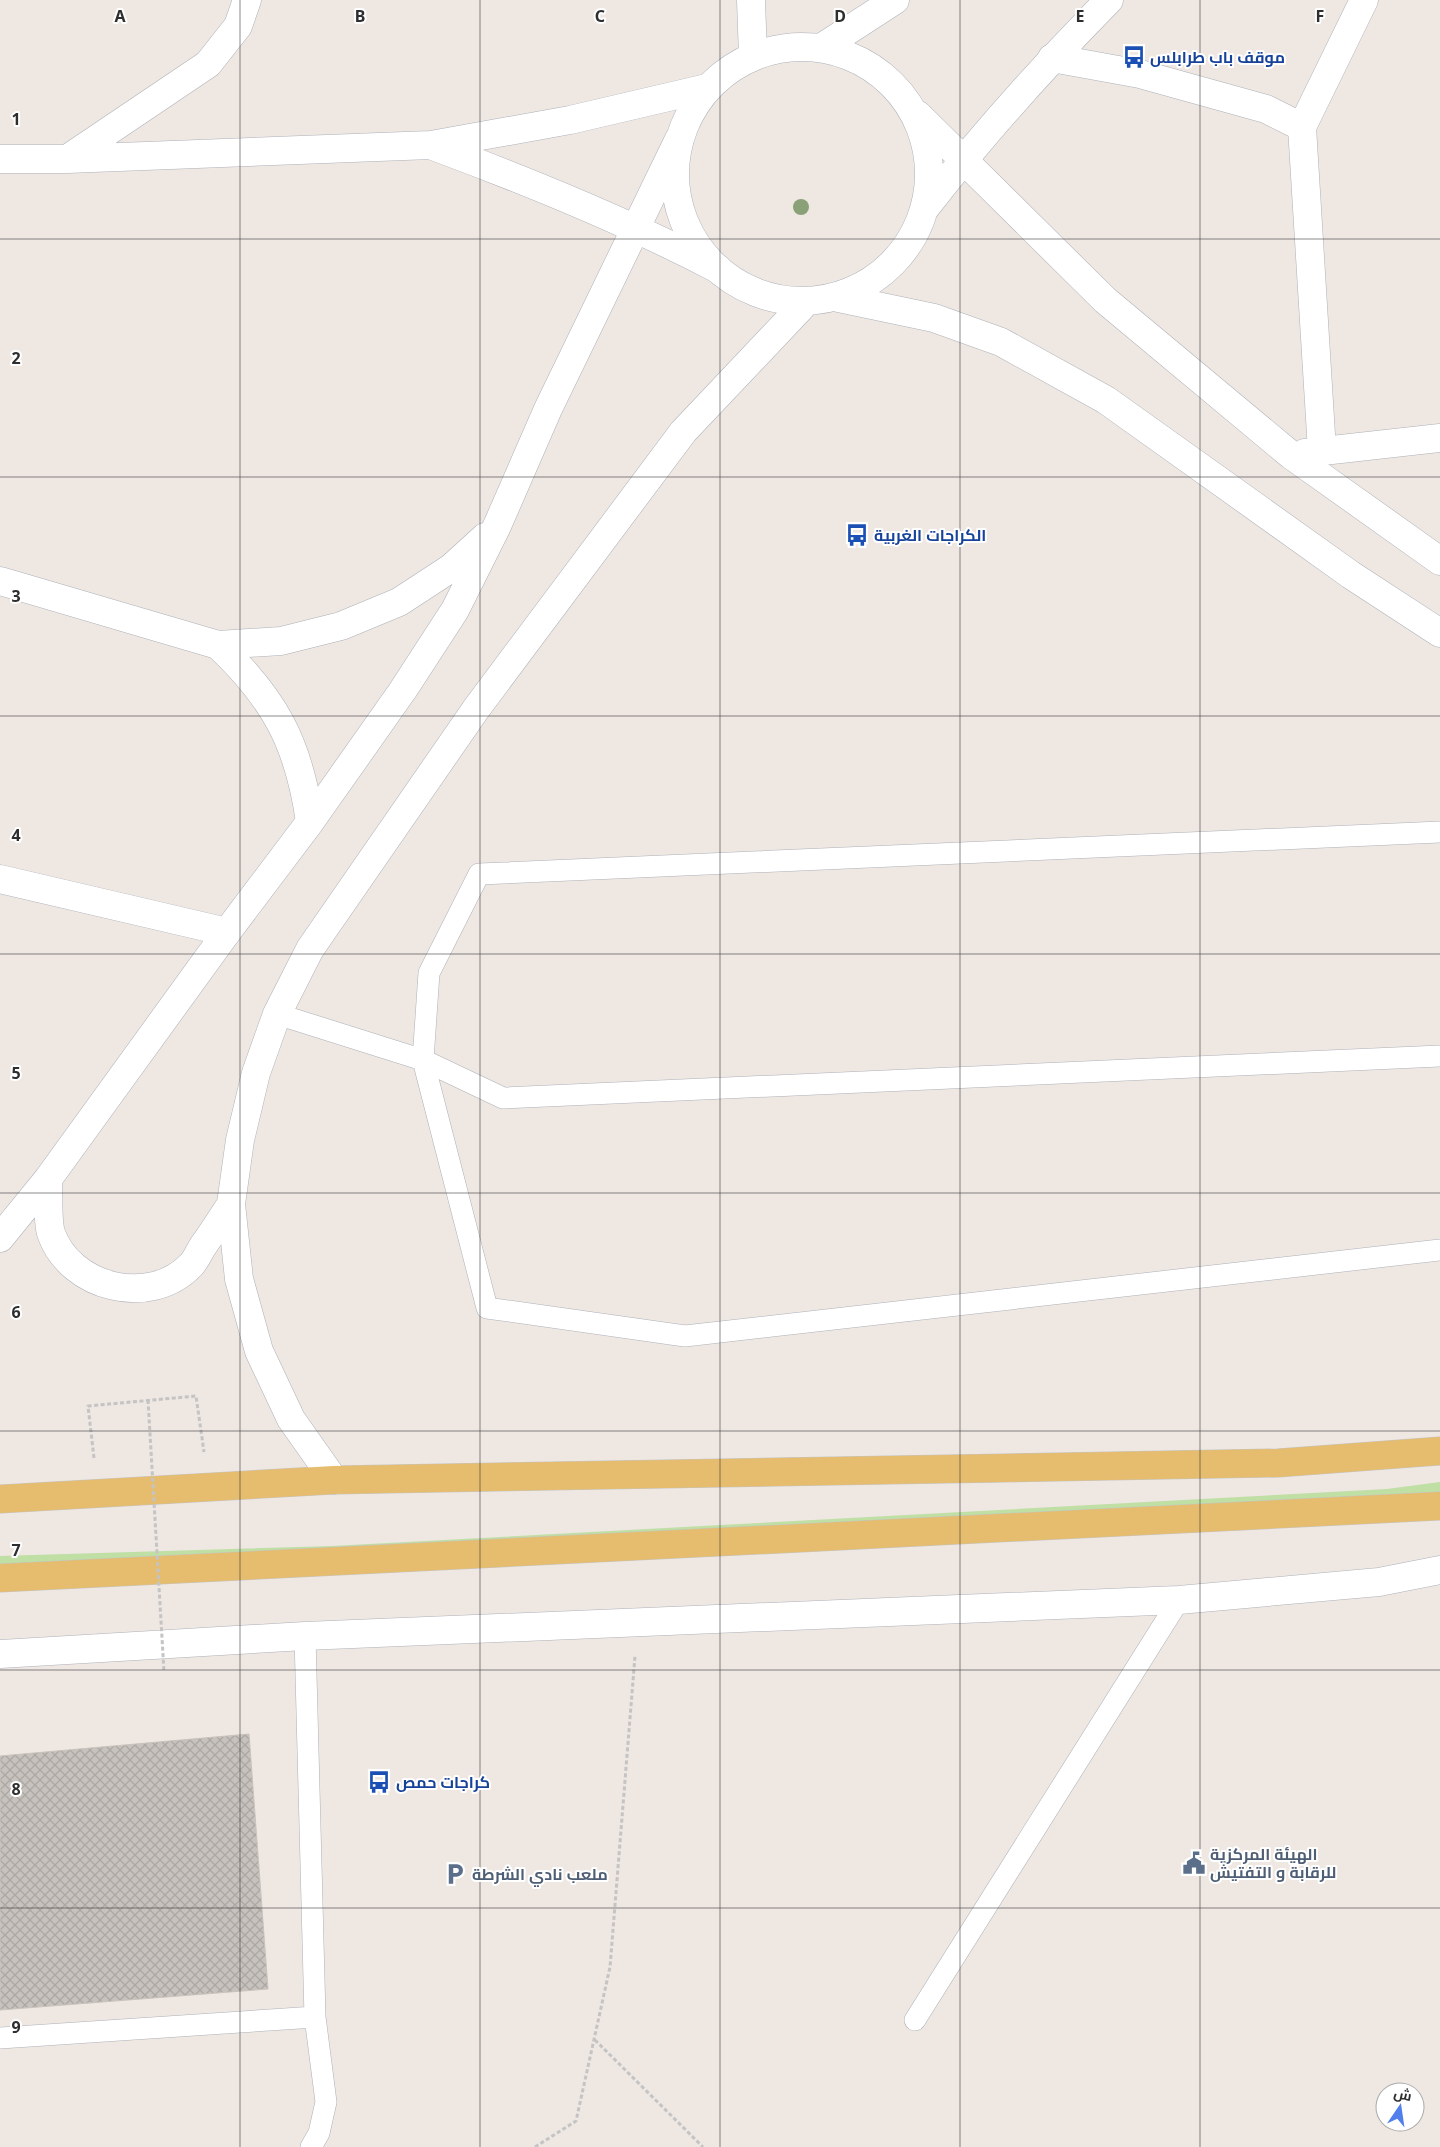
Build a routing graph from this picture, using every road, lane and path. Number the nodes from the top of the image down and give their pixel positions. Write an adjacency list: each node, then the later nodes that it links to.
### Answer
1 (247, 0): 16 (main road)
2 (751, 0): 8 (main road)
3 (895, 0): 6 (main road)
4 (1109, 0): 9 (main road)
5 (1364, 0): 12 (main road)
6 (869, 7): 7 (main road)
7 (821, 48): 8 (main road); 11 (main road)
8 (753, 56): 10 (main road)
9 (1052, 58): 12 (main road); 17 (main road)
10 (707, 88): 13 (main road); 14 (main road)
11 (914, 111): 17 (main road); 18 (main road)
12 (1302, 127): 24 (main road)
13 (679, 139): 19 (main road); 20 (main road)
14 (432, 145): 16 (main road); 19 (main road)
15 (0, 159): 16 (main road)
16 (67, 159)
17 (963, 160): 18 (main road); 25 (main road)
18 (926, 207): 21 (main road)
19 (635, 228): 20 (main road); 26 (main road)
20 (718, 269): 22 (main road)
21 (834, 297): 22 (main road); 29 (main road)
22 (807, 301): 35 (main road)
23 (1440, 438): 24 (main road)
24 (1322, 451): 25 (main road)
25 (1291, 455): 27 (main road)
26 (497, 526): 30 (main road); 31 (main road)
27 (1440, 561)
28 (0, 581): 30 (main road)
29 (1440, 633)
30 (218, 645): 31 (main road)
31 (310, 822): 34 (main road)
32 (1440, 832): 37 (lane)
33 (0, 879): 34 (main road)
34 (227, 932): 38 (main road)
35 (277, 1014): 37 (lane); 39 (main road)
36 (1440, 1056): 37 (lane)
37 (423, 1060): 41 (lane)
38 (48, 1180): 39 (main road); 40 (main road)
39 (231, 1204): 44 (main road)
40 (0, 1238)
41 (1440, 1250)
42 (148, 1400): 45 (path); 46 (path); 55 (path, bridge)
43 (1440, 1451): 44 (main road)
44 (334, 1480): 45 (main road)
45 (209, 1487): 46 (main road)
46 (98, 1494): 47 (main road)
47 (0, 1499)
48 (1440, 1506): 50 (main road)
49 (1440, 1570): 51 (main road)
50 (0, 1578)
51 (1179, 1600): 52 (main road); 57 (lane)
52 (637, 1621): 53 (main road); 59 (path)
53 (305, 1636): 54 (main road); 56 (lane)
54 (0, 1654)
55 (164, 1672)
56 (315, 2017): 58 (lane); 60 (lane)
57 (915, 2020)
58 (0, 2038)
59 (594, 2039): 61 (path); 62 (path)
60 (311, 2147)
61 (535, 2147)
62 (703, 2147)

